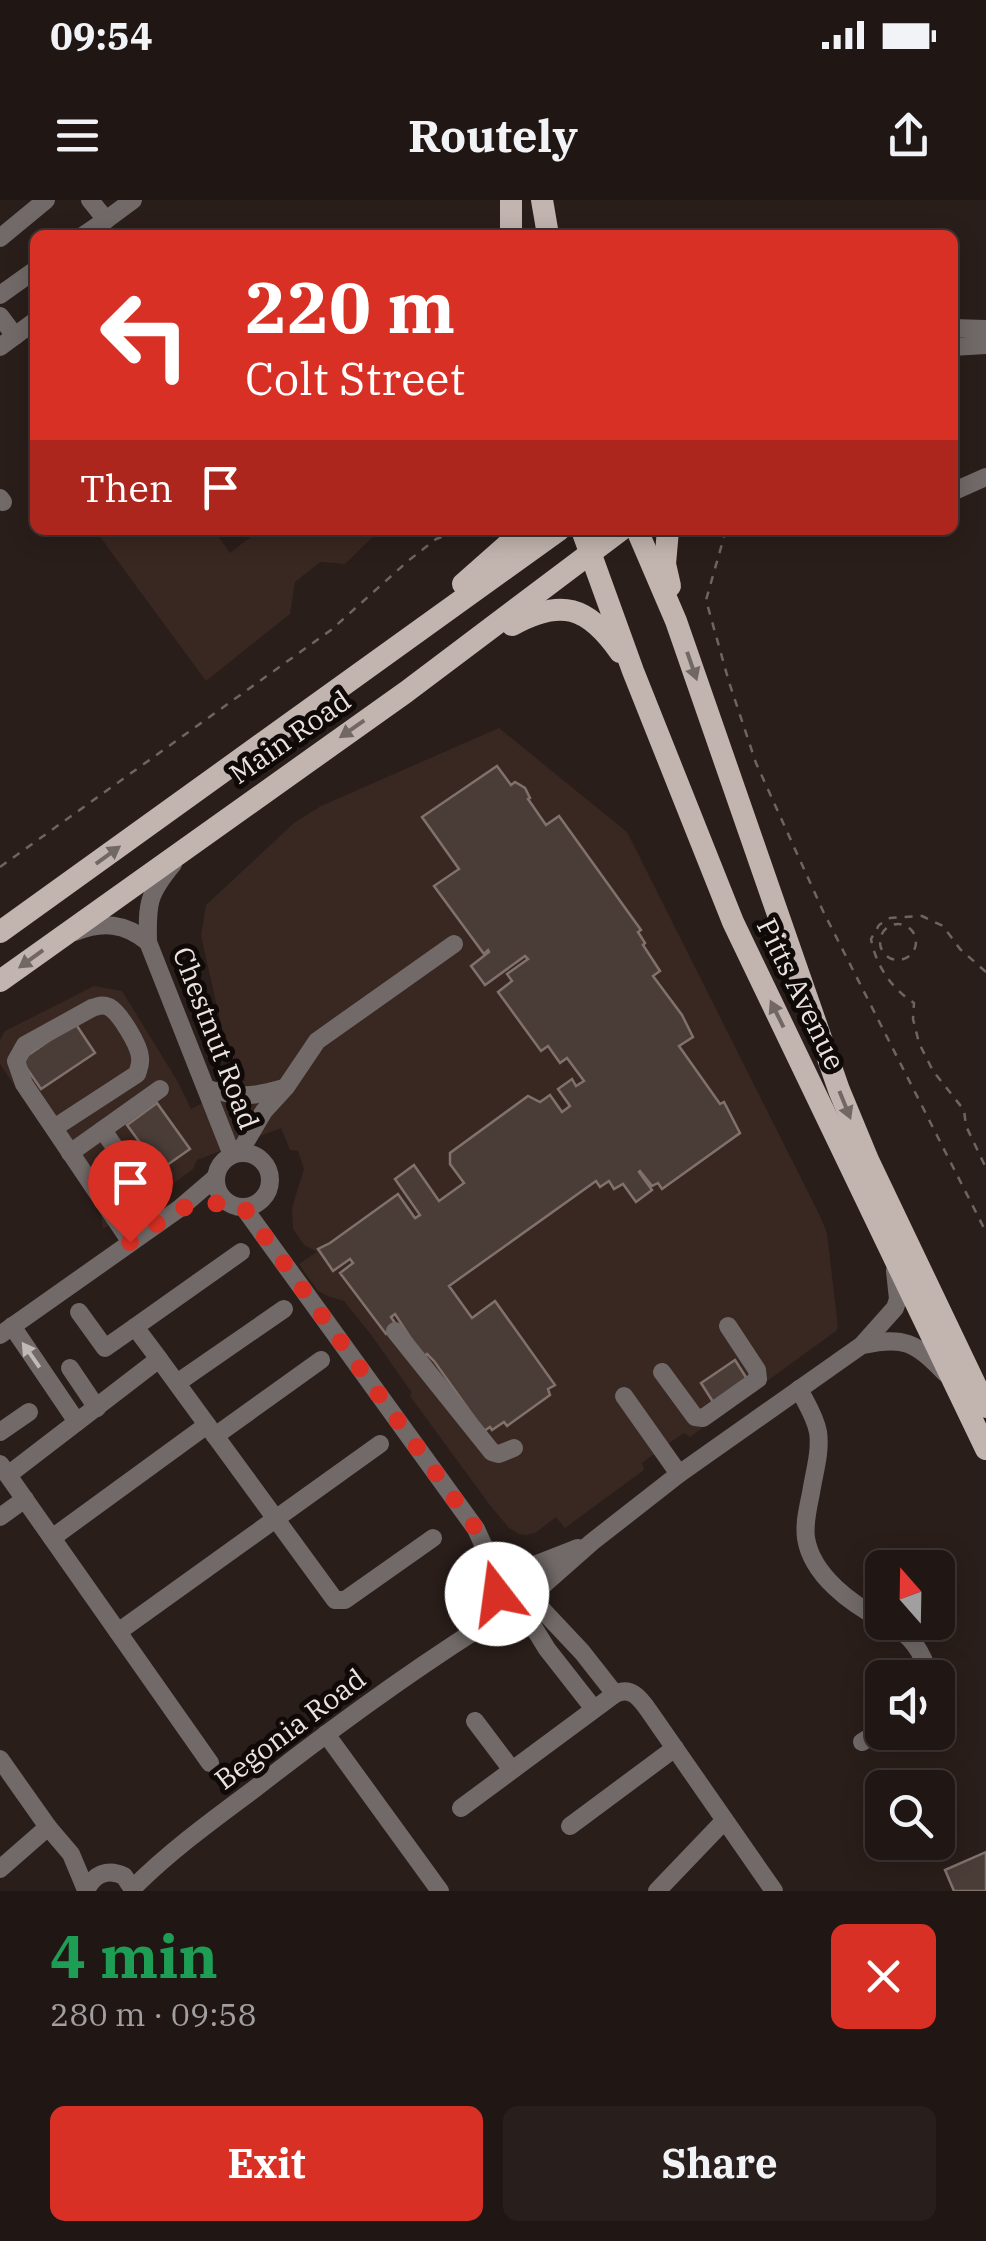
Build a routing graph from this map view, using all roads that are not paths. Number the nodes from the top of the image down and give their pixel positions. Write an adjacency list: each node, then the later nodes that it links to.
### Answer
1 (46, 200): 10 (street)
2 (90, 200): 6 (street)
3 (134, 200): 6 (street)
4 (511, 200): 8 (main road)
5 (542, 200): 9 (main road)
6 (106, 220): 7 (street)
7 (91, 230)
8 (511, 230)
9 (547, 230)
10 (0, 238)
11 (30, 274): 12 (street)
12 (0, 295)
13 (0, 316): 17 (street)
14 (30, 326): 17 (street)
15 (958, 328): 16 (street)
16 (986, 329)
17 (7, 342)
18 (986, 346): 19 (street)
19 (958, 348)
20 (986, 477): 21 (street)
21 (958, 489)
22 (519, 535): 30 (main road)
23 (552, 535): 30 (main road, Main Road)
24 (584, 535): 28 (main road)
25 (614, 535): 28 (main road, Main Road)
26 (639, 535): 29 (main road, Pitts Avenue)
27 (668, 535): 29 (main road)
28 (592, 552): 31 (main road, Pitts Avenue); 32 (main road, Main Road)
29 (676, 620): 68 (main road, Pitts Avenue, one-way to 68)
30 (396, 648): 34 (main road, Main Road, one-way to 30)
31 (633, 672): 32 (main road); 51 (main road, Pitts Avenue, one-way to 31)
32 (406, 692): 33 (main road, Main Road, one-way to 33)
33 (186, 848): 35 (main road, Main Road); 36 (street, Chestnut Road)
34 (0, 932)
35 (60, 938): 36 (street, Chestnut Road); 38 (main road, Main Road, one-way to 38)
36 (148, 942): 41 (street, Chestnut Road)
37 (454, 944): 39 (street)
38 (0, 981)
39 (286, 1087): 41 (street); 45 (street)
40 (160, 1089): 43 (street)
41 (207, 1090): 45 (street, Chestnut Road)
42 (54, 1128): 42 (street); 44 (street)
43 (103, 1130): 44 (street); 47 (street)
44 (70, 1153): 50 (street)
45 (242, 1155): 46 (street); 48 (street)
46 (215, 1178): 48 (street); 49 (street)
47 (142, 1188)
48 (244, 1204): 49 (street); 82 (street)
49 (180, 1208): 50 (street)
50 (130, 1242): 57 (street)
51 (891, 1251): 59 (street, Begonia Road); 64 (main road, Pitts Avenue)
52 (241, 1252): 56 (street)
53 (284, 1308): 65 (street)
54 (79, 1312): 56 (street)
55 (728, 1326): 63 (street)
56 (135, 1328): 60 (street)
57 (6, 1331): 71 (street, one-way to 57)
58 (395, 1331): 75 (street)
59 (862, 1345): 64 (street); 66 (street, Begonia Road)
60 (159, 1359): 65 (street); 69 (street)
61 (321, 1360): 72 (street)
62 (70, 1368): 69 (street)
63 (662, 1372)
64 (952, 1380): 76 (main road, Pitts Avenue)
65 (177, 1384): 72 (street)
66 (799, 1390): 78 (street, Begonia Road); 89 (street)
67 (624, 1396): 78 (street)
68 (986, 1407)
69 (97, 1408): 71 (street)
70 (29, 1412): 73 (street)
71 (77, 1422): 77 (street)
72 (211, 1431): 81 (street); 83 (street)
73 (0, 1432)
74 (380, 1444): 81 (street)
75 (514, 1448)
76 (986, 1449)
77 (4, 1469): 79 (street)
78 (679, 1474): 85 (street, Begonia Road)
79 (25, 1499): 80 (street); 83 (street)
80 (0, 1517)
81 (275, 1519): 84 (street); 91 (street)
82 (476, 1529): 86 (street); 87 (street)
83 (52, 1538): 91 (street)
84 (432, 1538)
85 (592, 1542): 86 (street, Begonia Road); 88 (street, Begonia Road)
86 (524, 1564): 87 (street); 88 (street)
87 (497, 1585): 88 (street); 93 (street, Begonia Road)
88 (527, 1600): 90 (street); 92 (street); 93 (street, Begonia Road)
89 (865, 1608)
90 (557, 1625): 92 (street); 94 (street)
91 (118, 1632): 102 (street)
92 (540, 1637): 95 (street)
93 (455, 1642): 97 (street, Begonia Road)
94 (615, 1694): 95 (street); 100 (street)
95 (594, 1709): 103 (street)
96 (474, 1721): 103 (street)
97 (326, 1734): 111 (street, Begonia Road); 113 (street)
98 (865, 1740): 99 (street)
99 (862, 1742)
100 (674, 1748): 105 (street); 106 (street)
101 (0, 1759): 107 (street)
102 (210, 1762)
103 (512, 1770): 104 (street)
104 (461, 1808)
105 (724, 1821): 114 (street); 115 (street)
106 (570, 1826)
107 (48, 1827): 108 (street); 109 (street)
108 (71, 1854): 110 (street); 112 (street)
109 (0, 1869)
110 (102, 1874): 111 (street); 112 (street)
111 (130, 1885)
112 (86, 1890)
113 (440, 1891)
114 (656, 1891)
115 (774, 1891)

